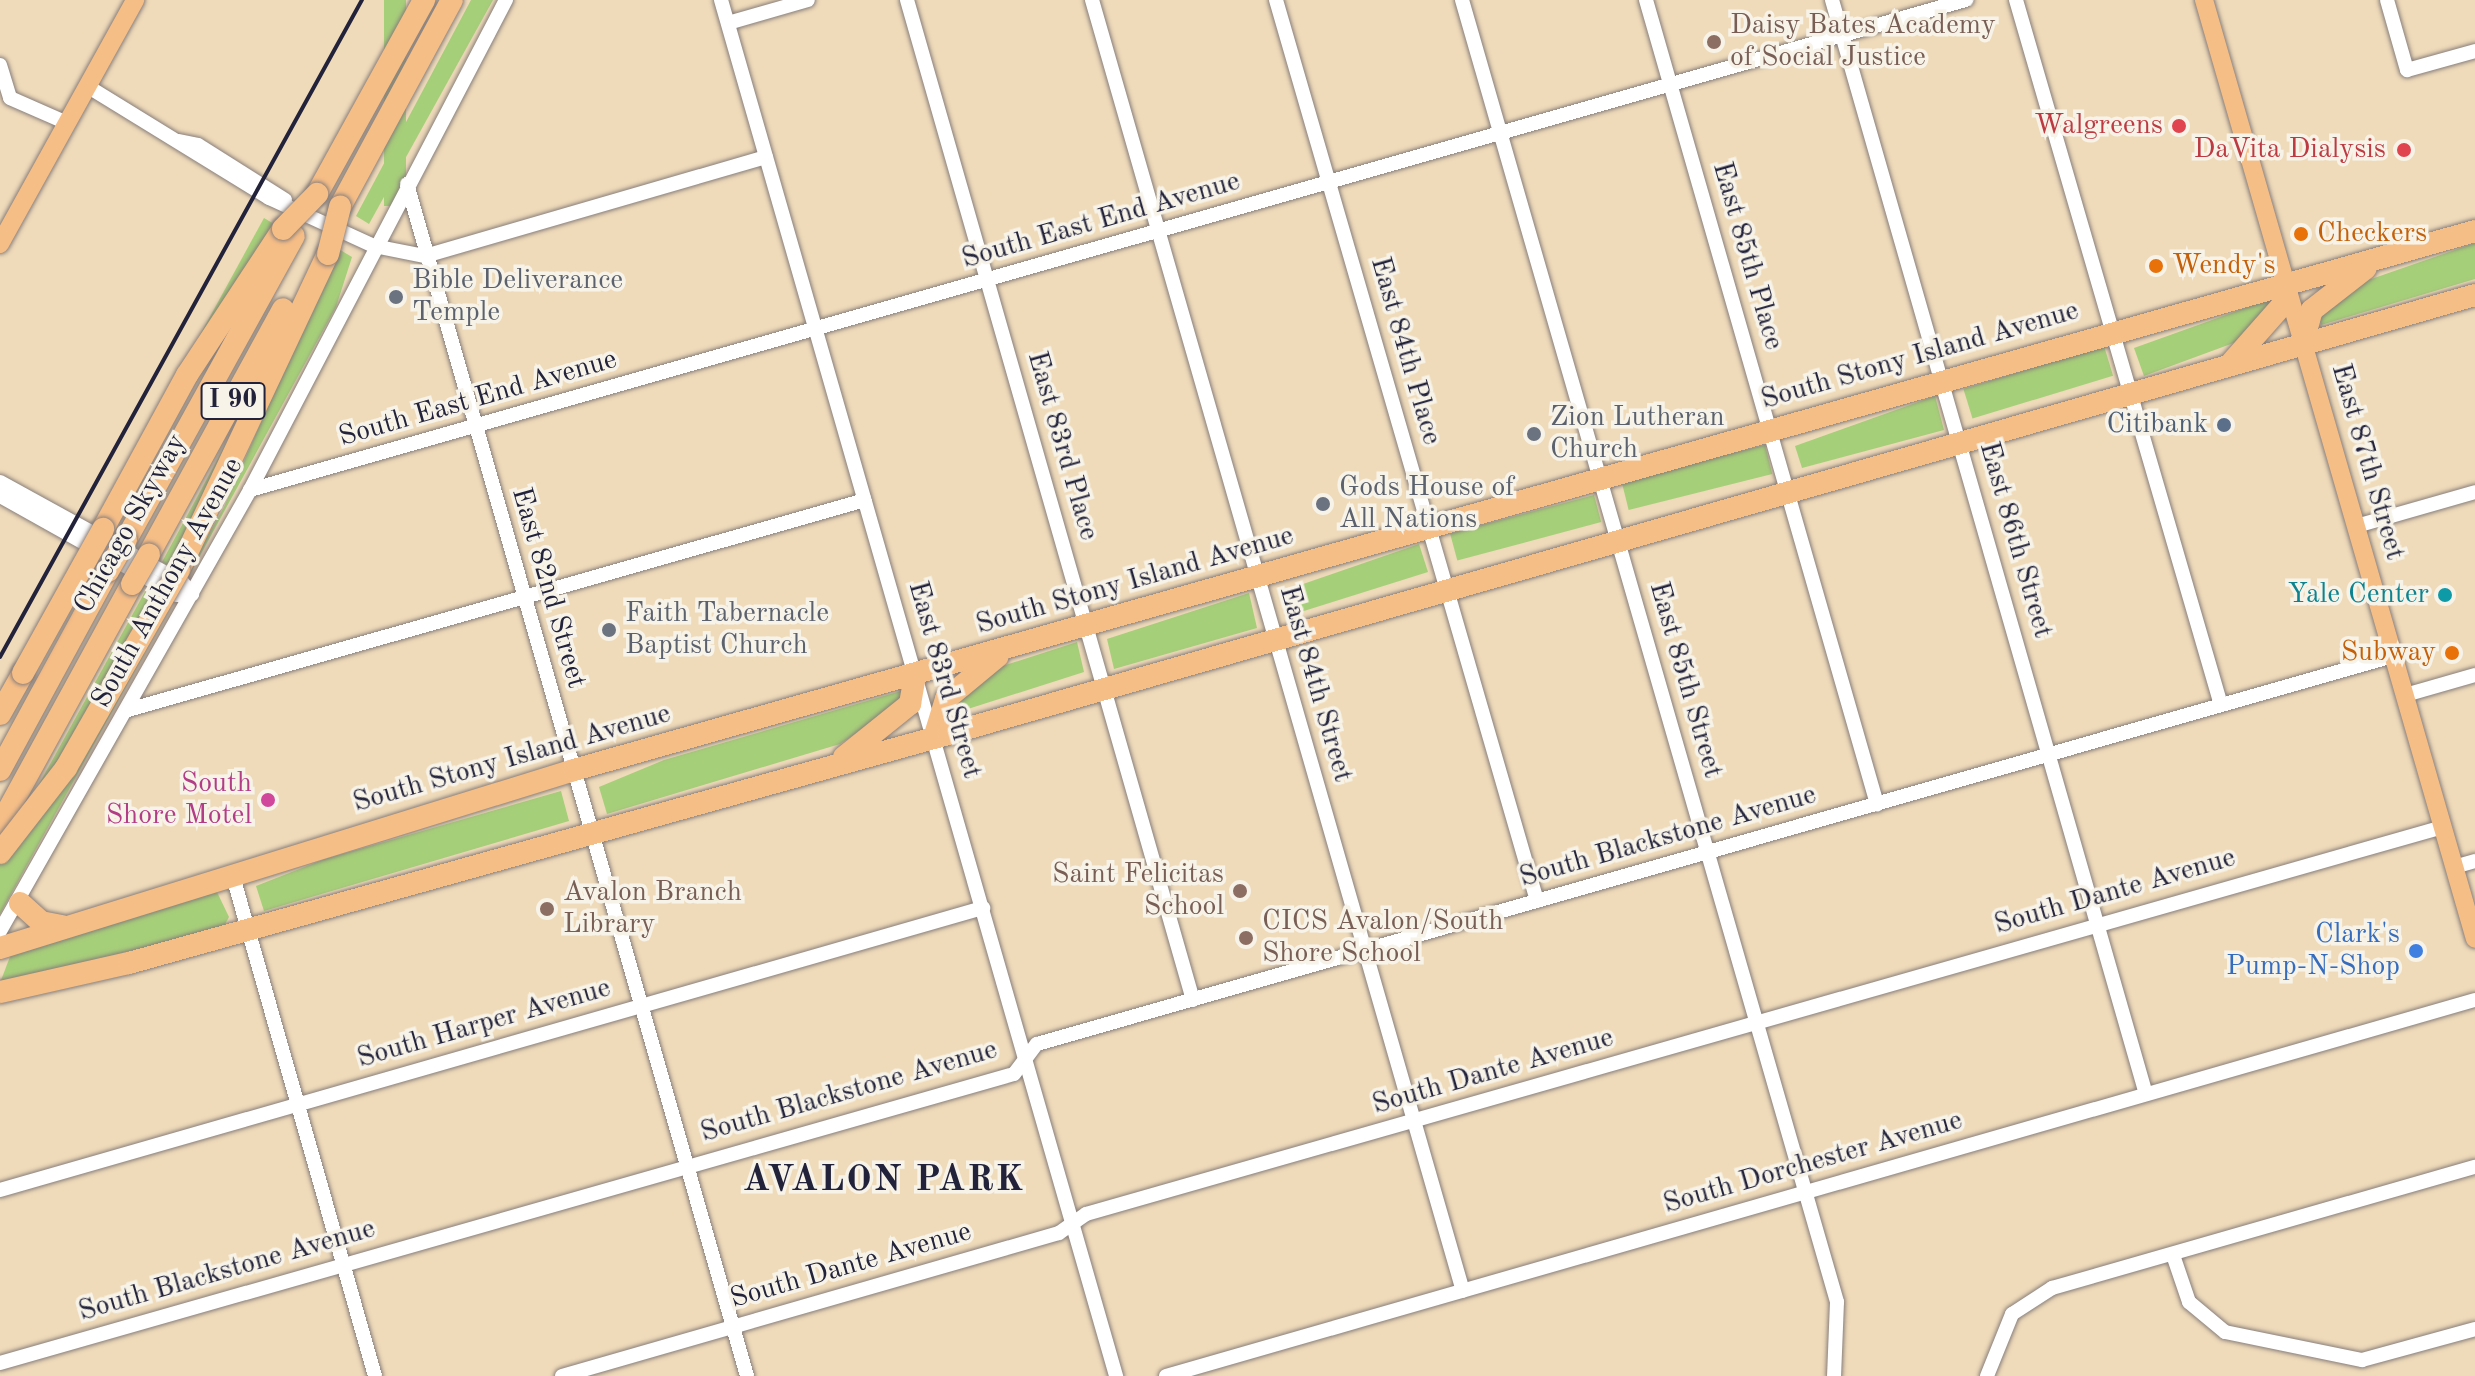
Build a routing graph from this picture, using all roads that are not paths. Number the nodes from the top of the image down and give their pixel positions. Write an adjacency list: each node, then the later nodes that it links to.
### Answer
1 (135, 0): 22 (main road)
2 (424, 0): 30 (highway, Chicago Skyway / I 90, bridge)
3 (452, 0): 33 (highway, Chicago Skyway / I 90, bridge)
4 (506, 0): 27 (street, South Anthony Avenue)
5 (721, 0): 17 (street, East 83rd Street)
6 (808, 0): 17 (street)
7 (907, 0): 36 (street, East 83rd Place)
8 (1092, 0): 28 (street, East 84th Street)
9 (1276, 0): 26 (street, East 84th Place)
10 (1462, 0): 24 (street, East 85th Street)
11 (1646, 0): 21 (street, East 85th Place)
12 (1832, 0): 18 (street, East 86th Street)
13 (1966, 0): 18 (street, South East End Avenue)
14 (2016, 0): 40 (street)
15 (2204, 0): 37 (main road, East 87th Street)
16 (2387, 0): 19 (street)
17 (728, 23): 25 (street, East 83rd Street)
18 (1842, 35): 21 (street, South East End Avenue); 43 (street, East 86th Street)
19 (2475, 51)
20 (0, 65): 23 (street)
21 (1670, 85): 24 (street, South East End Avenue); 46 (street, East 85th Place)
22 (87, 86): 23 (main road); 32 (street)
23 (67, 123): 31 (main road)
24 (1501, 133): 26 (street, South East End Avenue); 48 (street, East 85th Street)
25 (766, 157): 34 (street); 39 (street, East 83rd Street)
26 (1329, 183): 28 (street, South East End Avenue); 56 (street, East 84th Place)
27 (407, 184): 32 (street, South Anthony Avenue); 34 (street, East 82nd Street)
28 (1157, 231): 36 (street, South East End Avenue); 58 (street, East 84th Street)
29 (2475, 231): 35 (highway, South Stony Island Avenue)
30 (289, 232): 72 (highway, bridge); 76 (highway, Chicago Skyway / I 90, bridge)
31 (0, 244)
32 (374, 246): 34 (street); 50 (street, South Anthony Avenue)
33 (323, 250): 79 (highway, Chicago Skyway / I 90, bridge); 83 (highway, bridge)
34 (425, 256): 45 (street, East 82nd Street)
35 (2379, 258): 37 (highway, South Stony Island Avenue); 41 (highway)
36 (987, 281): 39 (street, South East End Avenue); 62 (street, East 83rd Place)
37 (2286, 284): 40 (highway, South Stony Island Avenue); 41 (main road, East 87th Street); 42 (highway)
38 (2475, 295): 41 (highway)
39 (816, 330): 45 (street, South East End Avenue); 54 (street, East 83rd Street)
40 (2112, 332): 43 (highway, South Stony Island Avenue); 44 (street)
41 (2303, 343): 42 (highway); 55 (main road, East 87th Street)
42 (2231, 364): 44 (highway)
43 (1942, 380): 46 (highway, South Stony Island Avenue); 47 (street, East 86th Street)
44 (2130, 394): 47 (highway); 70 (street)
45 (475, 428): 50 (street, South East End Avenue); 61 (street, East 82nd Street)
46 (1770, 431): 48 (highway, South Stony Island Avenue); 51 (street, East 85th Place)
47 (1960, 443): 51 (highway); 74 (street, East 86th Street)
48 (1600, 479): 56 (highway, South Stony Island Avenue); 57 (street, East 85th Street)
49 (0, 482): 60 (street)
50 (250, 490): 60 (street, South Anthony Avenue)
51 (1788, 492): 57 (highway); 78 (street, East 85th Place)
52 (2475, 492): 55 (street)
53 (0, 496): 60 (street)
54 (865, 500): 61 (street); 66 (street, East 83rd Street)
55 (2356, 526): 65 (main road, East 87th Street)
56 (1429, 527): 58 (highway, South Stony Island Avenue); 59 (street, East 84th Place)
57 (1617, 540): 59 (highway); 82 (street, East 85th Street)
58 (1258, 577): 62 (highway, South Stony Island Avenue); 63 (street, East 84th Street)
59 (1447, 591): 63 (highway); 87 (street, East 84th Place)
60 (192, 594): 71 (street, South Anthony Avenue)
61 (524, 598): 71 (street); 77 (street, East 82nd Street)
62 (1086, 626): 64 (highway, South Stony Island Avenue); 68 (street, East 83rd Place)
63 (1276, 640): 68 (highway); 96 (street, East 84th Street)
64 (1008, 648): 66 (highway, South Stony Island Avenue); 73 (highway)
65 (2393, 656): 69 (main road, East 87th Street); 70 (street, South Blackstone Avenue)
66 (915, 675): 73 (street, East 83rd Street); 75 (highway); 77 (highway, South Stony Island Avenue)
67 (2475, 675): 69 (street)
68 (1105, 689): 73 (highway); 98 (street, East 83rd Place)
69 (2405, 695): 80 (main road, East 87th Street)
70 (2221, 705): 74 (street, South Blackstone Avenue)
71 (128, 710): 88 (street, South Anthony Avenue)
72 (0, 714)
73 (934, 738): 75 (highway); 89 (street, East 83rd Street)
74 (2049, 755): 78 (street, South Blackstone Avenue); 90 (street, East 86th Street)
75 (832, 766): 81 (highway)
76 (0, 770)
77 (574, 770): 81 (street, East 82nd Street); 86 (highway, South Stony Island Avenue)
78 (1877, 804): 82 (street, South Blackstone Avenue)
79 (0, 825)
80 (2443, 827): 85 (main road, East 87th Street); 90 (street, South Dante Avenue)
81 (591, 832): 92 (highway); 100 (street, East 82nd Street)
82 (1708, 852): 87 (street, South Blackstone Avenue); 101 (street, East 85th Street)
83 (0, 853)
84 (2475, 861): 85 (street)
85 (2454, 867): 94 (main road, East 87th Street)
86 (232, 873): 91 (highway, South Stony Island Avenue); 92 (street)
87 (1537, 901): 96 (street, South Blackstone Avenue)
88 (20, 903): 91 (highway); 93 (street, South Anthony Avenue)
89 (983, 908): 100 (street, South Harper Avenue); 102 (street, East 83rd Street)
90 (2097, 923): 101 (street, South Dante Avenue); 103 (street, East 86th Street)
91 (62, 926): 95 (highway, South Stony Island Avenue)
92 (248, 928): 97 (highway); 104 (street)
93 (0, 931)
94 (2475, 939)
95 (0, 948)
96 (1365, 950): 98 (street, South Blackstone Avenue); 105 (street, East 84th Street)
97 (0, 992)
98 (1193, 1000): 102 (street, South Blackstone Avenue)
99 (2475, 1000): 103 (street, South Dorchester Avenue)
100 (641, 1007): 104 (street, South Harper Avenue); 106 (street, East 82nd Street)
101 (1757, 1024): 105 (street, South Dante Avenue); 109 (street, East 85th Street)
102 (1026, 1059): 106 (street, South Blackstone Avenue); 110 (street, East 83rd Street)
103 (2146, 1094): 109 (street, South Dorchester Avenue)
104 (298, 1104): 108 (street, South Harper Avenue); 112 (street)
105 (1414, 1122): 110 (street, South Dante Avenue); 113 (street, East 84th Street)
106 (687, 1167): 112 (street, South Blackstone Avenue); 114 (street, East 82nd Street)
107 (2475, 1167): 111 (street)
108 (0, 1190)
109 (1805, 1192): 113 (street, South Dorchester Avenue); 123 (street, East 85th Street)
110 (1073, 1224): 114 (street, South Dante Avenue); 121 (street, East 83rd Street)
111 (2173, 1255): 115 (street); 124 (street)
112 (343, 1265): 116 (street, South Blackstone Avenue); 118 (street)
113 (1463, 1291): 122 (street, South Dorchester Avenue)
114 (733, 1327): 119 (street, South Dante Avenue); 120 (street, East 82nd Street)
115 (2475, 1329)
116 (0, 1362): 117 (street)
117 (5, 1376)
118 (375, 1376)
119 (562, 1376)
120 (747, 1376)
121 (1116, 1376)
122 (1166, 1376)
123 (1834, 1376)
124 (1987, 1376)

